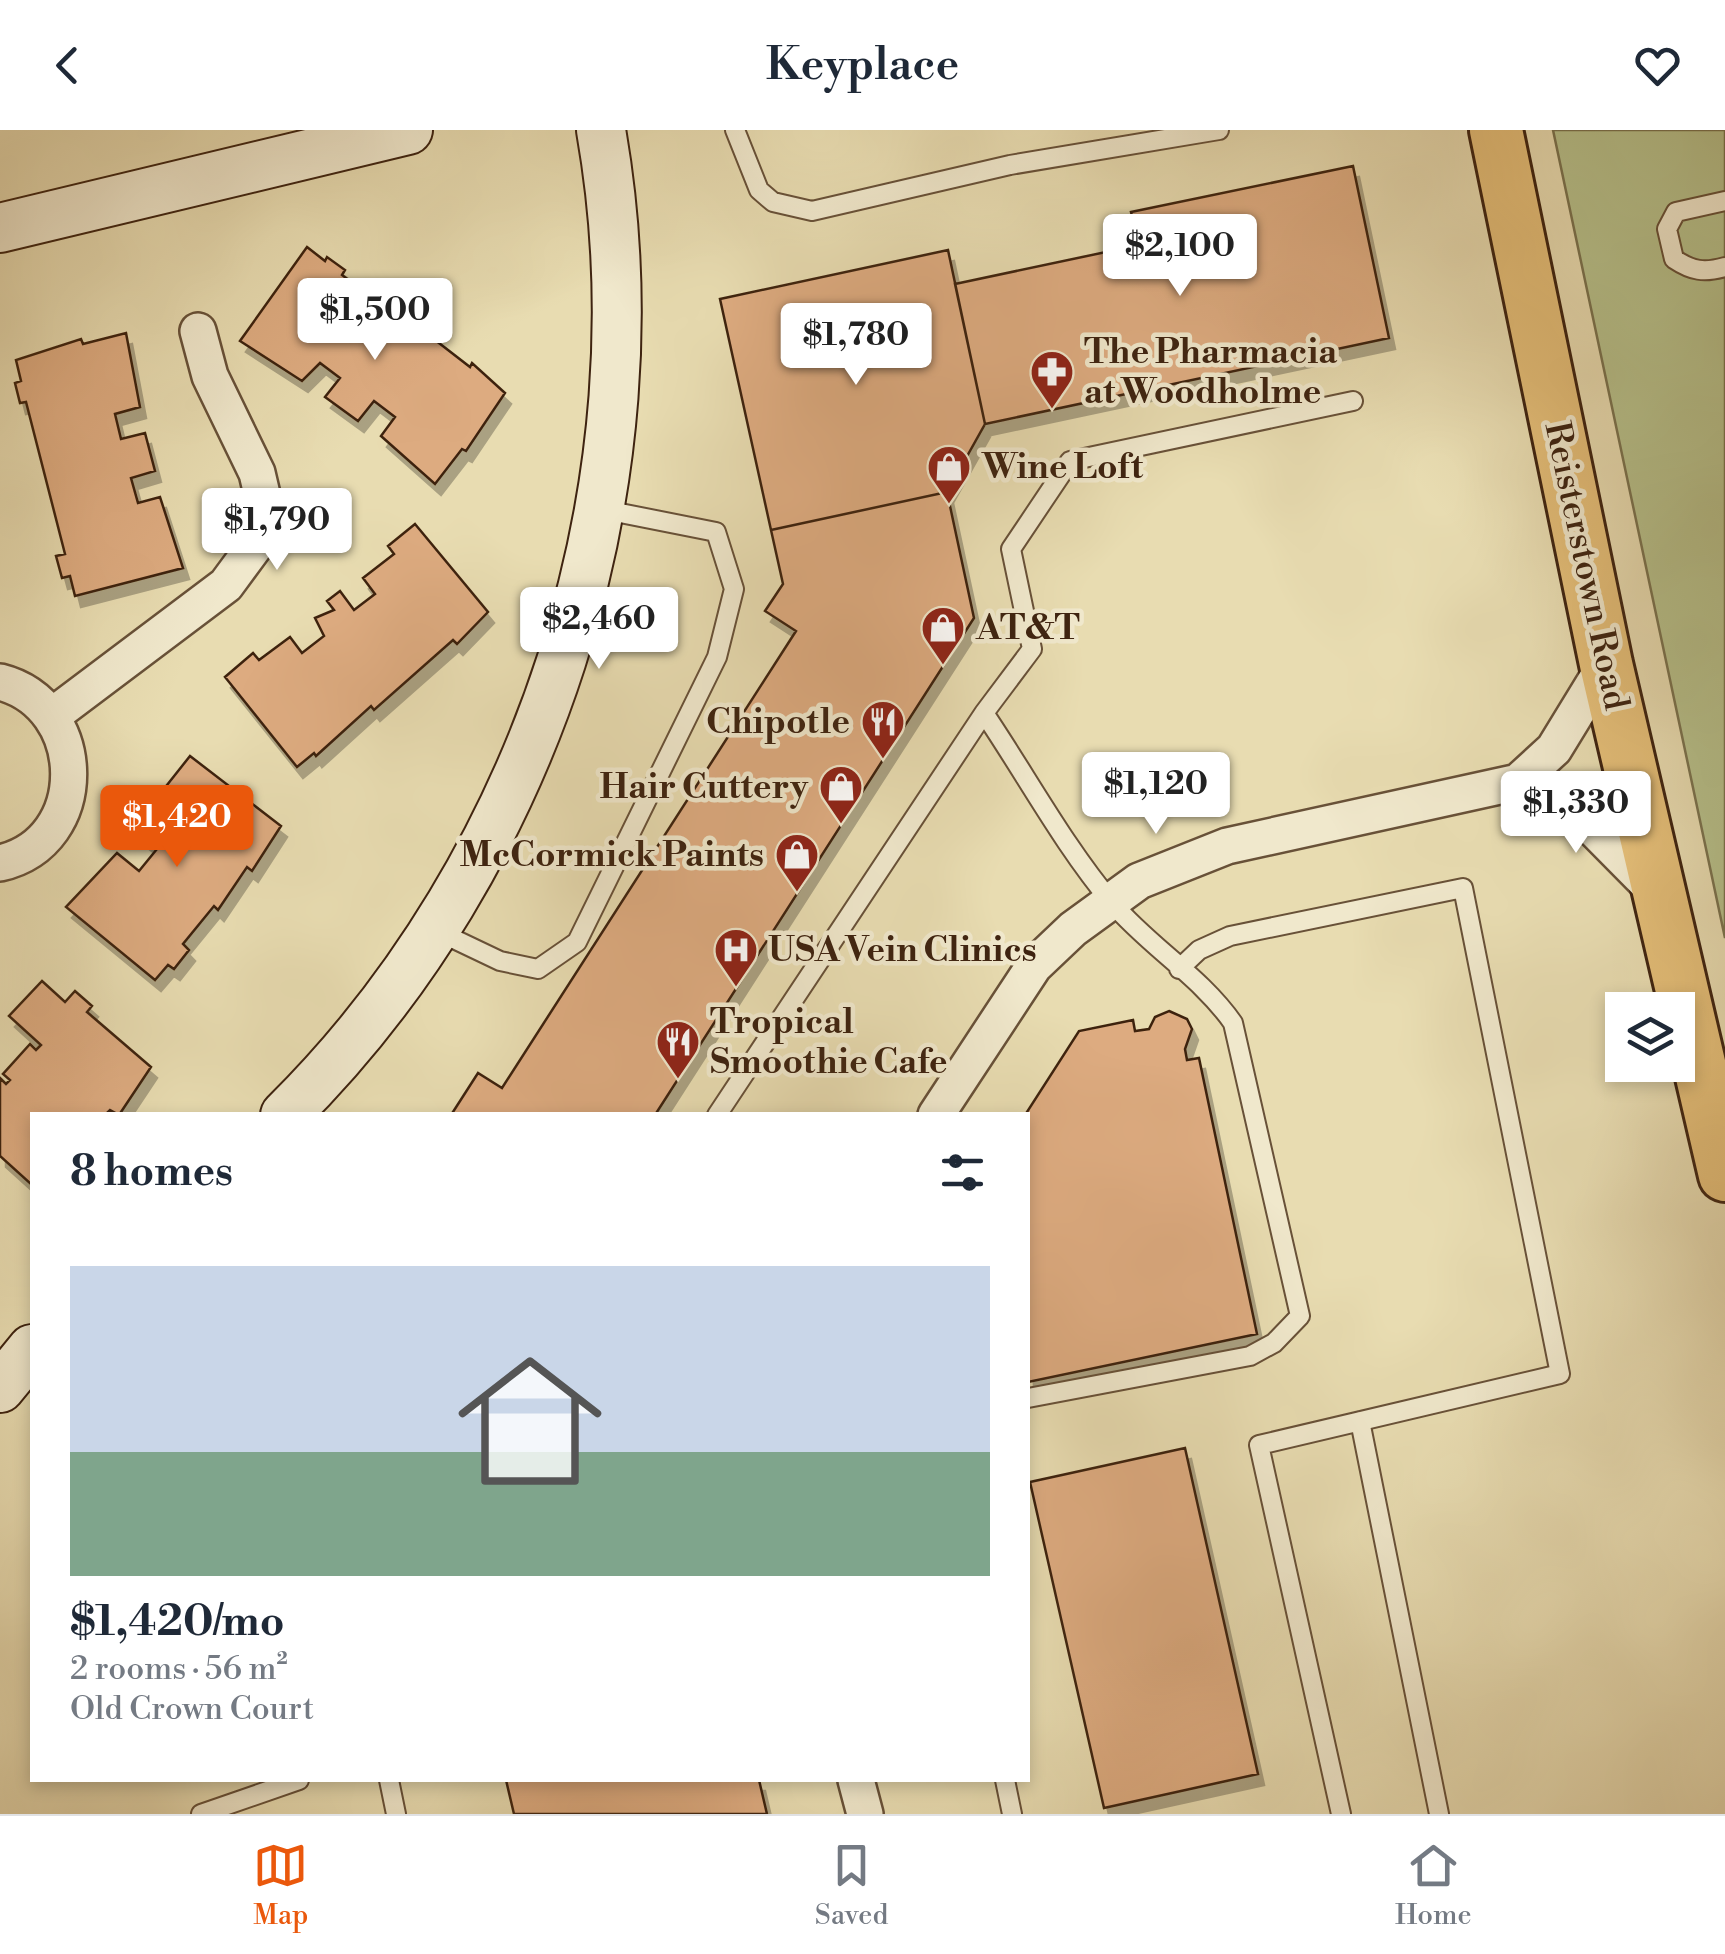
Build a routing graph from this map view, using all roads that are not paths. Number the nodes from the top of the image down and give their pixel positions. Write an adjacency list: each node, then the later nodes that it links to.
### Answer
1 (408, 130): 7 (street)
2 (600, 130): 11 (street)
3 (735, 130): 4 (lane)
4 (1219, 130)
5 (1496, 130): 12 (main road, Reisterstown Road)
6 (1725, 202): 8 (lane)
7 (0, 228)
8 (1725, 267)
9 (198, 331): 15 (street)
10 (1354, 401): 14 (lane)
11 (600, 509): 20 (street); 20 (lane)
12 (1606, 664): 16 (street); 18 (main road, Reisterstown Road)
13 (0, 682): 15 (street)
14 (984, 712): 19 (lane); 23 (lane)
15 (52, 716): 17 (street)
16 (1518, 782): 18 (street); 19 (street)
17 (0, 863)
18 (1658, 894): 25 (main road, Reisterstown Road)
19 (1110, 900): 21 (lane); 24 (street)
20 (433, 929): 22 (street)
21 (1179, 969): 28 (lane); 29 (lane)
22 (299, 1110)
23 (719, 1112)
24 (938, 1112)
25 (1725, 1175)
26 (30, 1351): 27 (street)
27 (0, 1388)
28 (1030, 1398)
29 (1360, 1422): 38 (lane); 39 (lane)
30 (293, 1782): 34 (lane)
31 (389, 1782): 35 (lane)
32 (857, 1782): 36 (street)
33 (1005, 1782): 37 (lane)
34 (207, 1813)
35 (396, 1814)
36 (865, 1814)
37 (1012, 1814)
38 (1341, 1814)
39 (1438, 1814)

